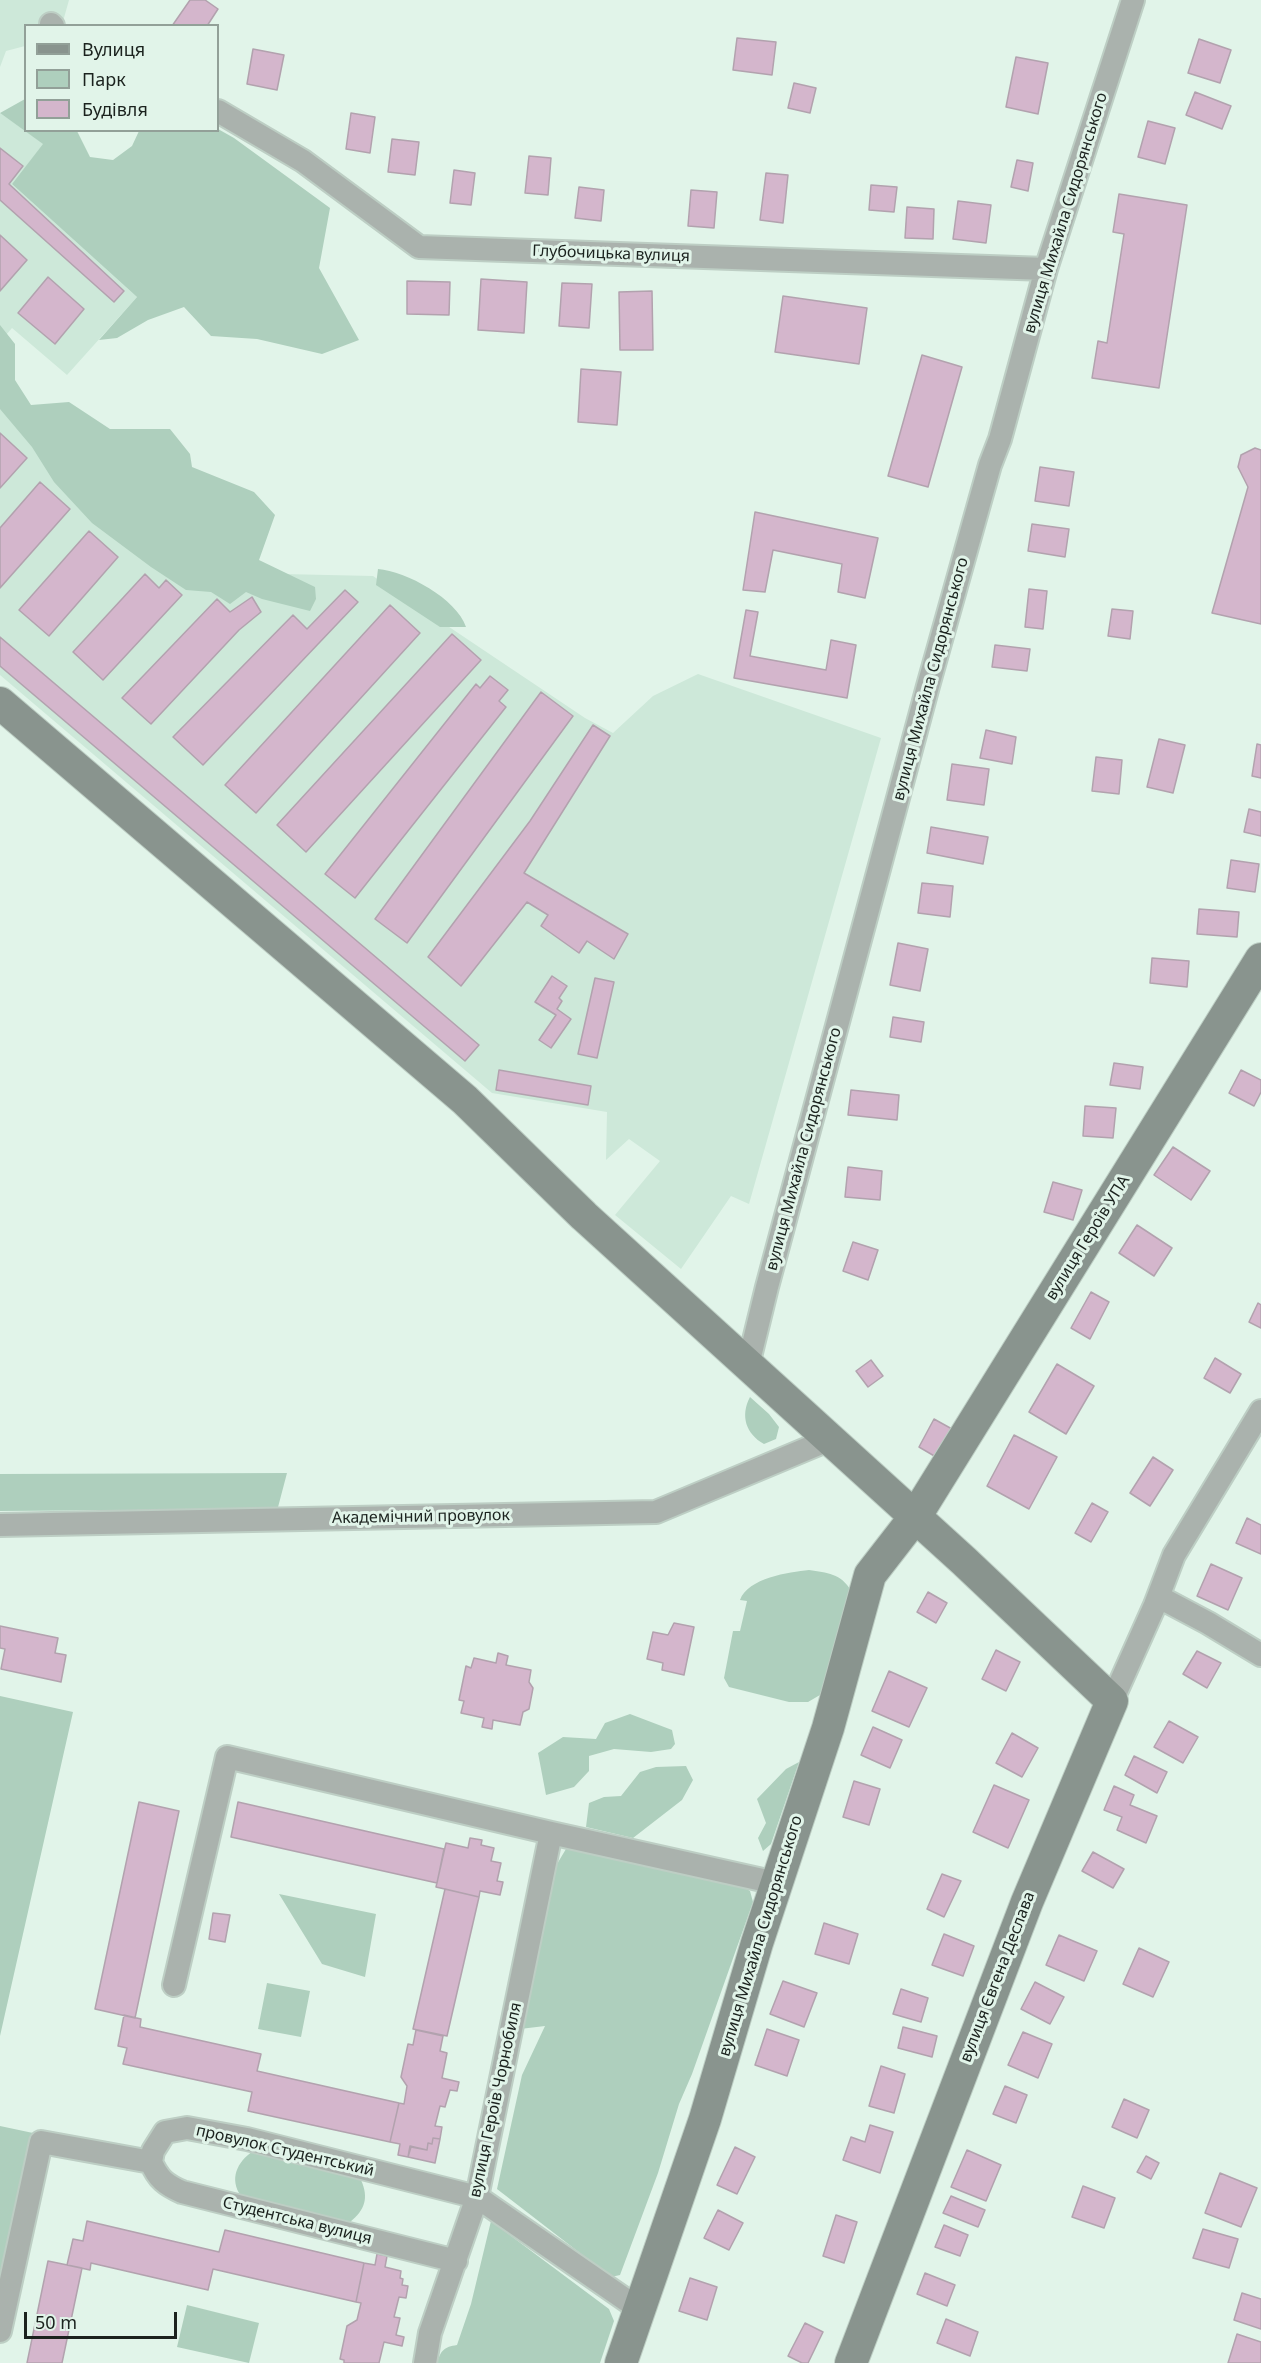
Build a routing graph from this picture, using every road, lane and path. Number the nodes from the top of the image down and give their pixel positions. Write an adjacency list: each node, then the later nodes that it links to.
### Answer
1 (1133, 0): 3 (street, вулиця Михайла Сидорянського)
2 (219, 112): 3 (street, Глубочицька вулиця)
3 (1046, 269): 6 (street, вулиця Михайла Сидорянського)
4 (0, 703): 6 (street)
5 (1261, 959): 9 (street, вулиця Героїв УПА)
6 (748, 1365): 8 (street)
7 (1261, 1412): 11 (street, вулиця Євгена Деслава)
8 (828, 1440): 9 (street); 10 (street, Академічний провулок)
9 (915, 1517): 13 (street); 15 (street, вулиця Михайла Сидорянського)
10 (0, 1525)
11 (1159, 1597): 12 (street); 13 (street, вулиця Євгена Деслава)
12 (1261, 1655)
13 (1112, 1701): 24 (street, вулиця Євгена Деслава)
14 (551, 1833): 15 (street); 16 (street); 18 (street, вулиця Героїв Чорнобиля)
15 (776, 1883): 20 (street, вулиця Михайла Сидорянського)
16 (174, 1985)
17 (151, 2162): 18 (street, провулок Студентський); 19 (street, Студентська вулиця); 21 (street)
18 (477, 2197): 19 (street, вулиця Героїв Чорнобиля); 20 (street)
19 (456, 2260): 22 (street, вулиця Героїв Чорнобиля)
20 (639, 2308): 23 (street, вулиця Михайла Сидорянського)
21 (0, 2331)
22 (425, 2363)
23 (621, 2363)
24 (851, 2363)

